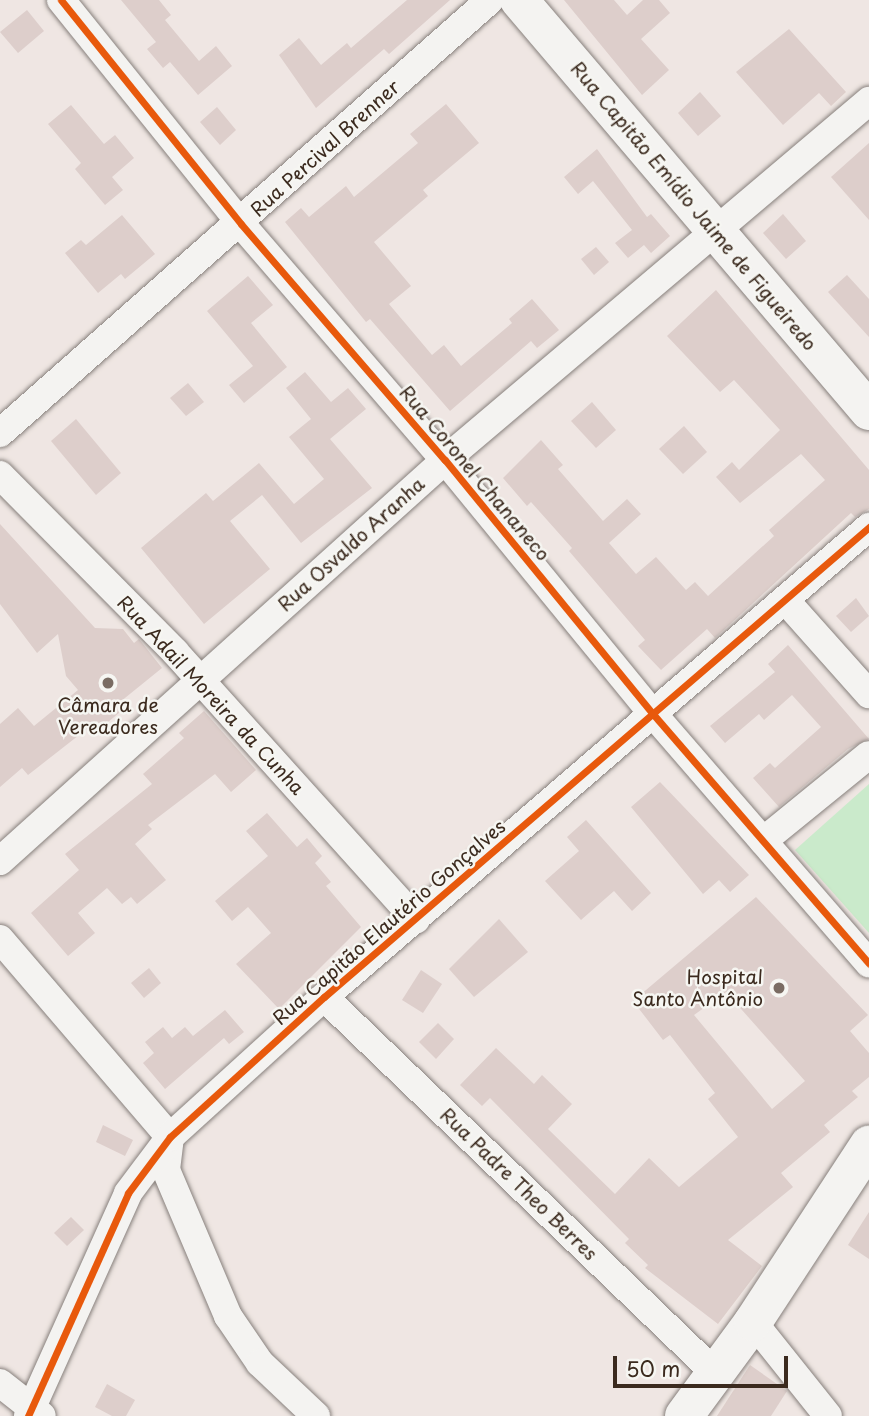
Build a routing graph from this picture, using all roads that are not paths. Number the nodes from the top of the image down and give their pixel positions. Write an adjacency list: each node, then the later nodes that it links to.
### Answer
1 (61, 0): 5 (street, Rua Coronel Chananeco)
2 (490, 0): 5 (street, Rua Percival Brenner)
3 (519, 0): 6 (main road, Rua Capitão Emídio Jaime de Figueiredo)
4 (869, 101): 6 (street, Rua Osvaldo Aranha)
5 (241, 224): 8 (street, Rua Percival Brenner); 9 (street, Rua Coronel Chananeco)
6 (713, 231): 7 (main road, Rua Capitão Emídio Jaime de Figueiredo); 9 (street, Rua Osvaldo Aranha)
7 (869, 411)
8 (0, 433)
9 (445, 460): 13 (street, Rua Osvaldo Aranha); 15 (street, Rua Coronel Chananeco)
10 (0, 475): 13 (street, Rua Adail Moreira da Cunha)
11 (869, 527): 12 (street, Rua Capitão Elautério Gonçalves)
12 (786, 601): 14 (street); 15 (street, Rua Capitão Elautério Gonçalves)
13 (200, 680): 18 (street, Rua Osvaldo Aranha); 19 (street, Rua Adail Moreira da Cunha)
14 (869, 694)
15 (653, 714): 17 (street, Rua Coronel Chananeco); 19 (street, Rua Capitão Elautério Gonçalves)
16 (869, 755): 17 (street)
17 (763, 841): 21 (street, Rua Coronel Chananeco)
18 (0, 861)
19 (416, 920): 22 (street, Rua Capitão Elautério Gonçalves)
20 (0, 939): 23 (street)
21 (869, 963)
22 (324, 997): 23 (street, Rua Capitão Elautério Gonçalves); 26 (street, Rua Padre Theo Berres)
23 (170, 1137): 28 (street, Rua Capitão Elautério Gonçalves); 29 (street)
24 (869, 1146): 25 (main road)
25 (753, 1322): 26 (main road); 31 (street)
26 (713, 1371): 30 (main road)
27 (0, 1383): 28 (street)
28 (34, 1414)
29 (316, 1416)
30 (684, 1416)
31 (828, 1416)

